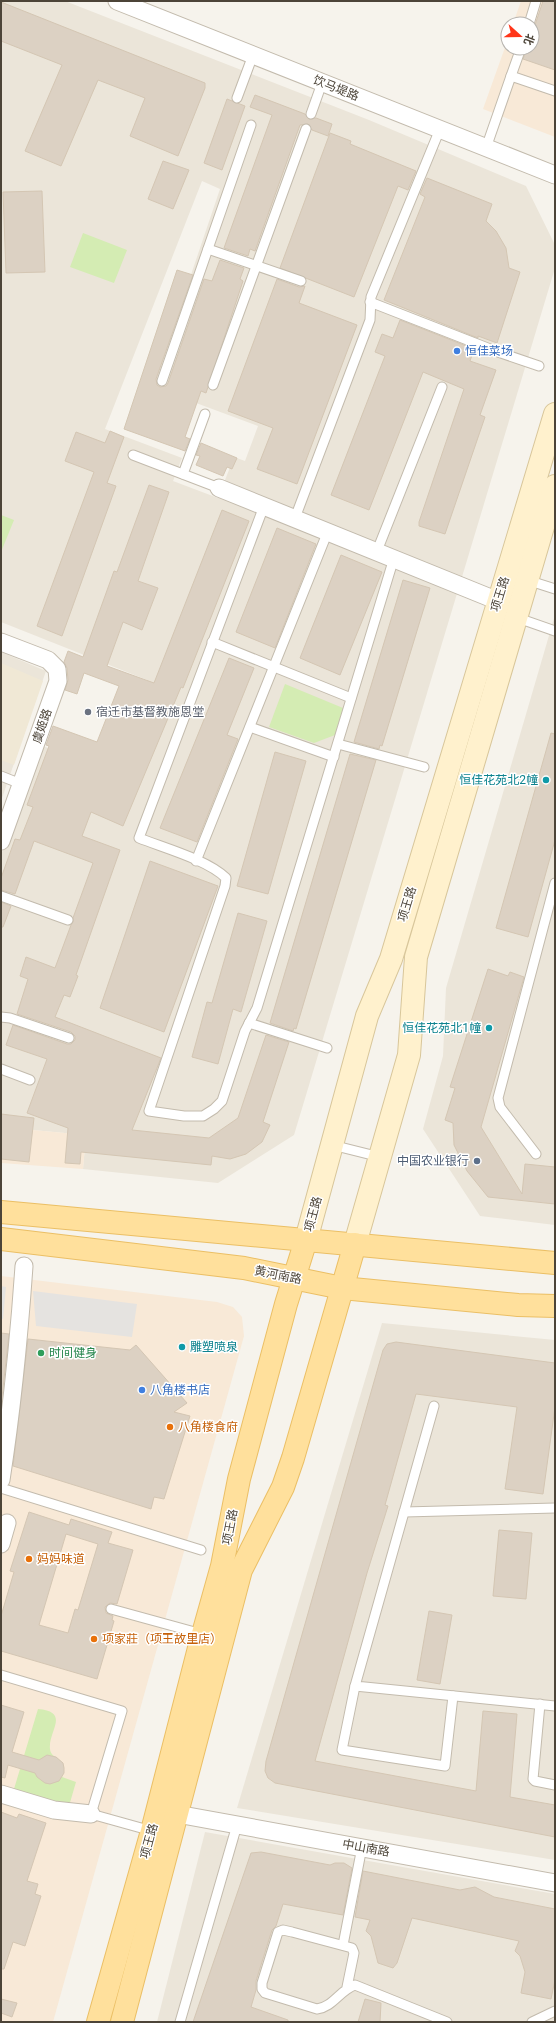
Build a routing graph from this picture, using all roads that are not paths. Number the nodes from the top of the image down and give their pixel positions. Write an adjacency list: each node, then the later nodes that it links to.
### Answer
1 (117, 1): 4 (street, 饮马堤路)
2 (536, 1): 3 (lane)
3 (531, 16)
4 (253, 55): 7 (street, 饮马堤路); 9 (lane)
5 (518, 56): 6 (lane)
6 (511, 76): 8 (lane); 14 (lane)
7 (322, 82): 10 (lane); 13 (street, 饮马堤路)
8 (555, 91)
9 (237, 98)
10 (311, 114)
11 (252, 125): 16 (lane)
12 (306, 129): 17 (lane)
13 (440, 129): 14 (street, 饮马堤路); 19 (lane)
14 (486, 148): 15 (street, 饮马堤路)
15 (555, 175)
16 (208, 249): 17 (lane); 21 (lane)
17 (257, 265): 18 (lane); 22 (lane)
18 (301, 281)
19 (370, 302): 20 (lane); 31 (lane)
20 (539, 366)
21 (162, 381)
22 (213, 385)
23 (442, 387): 33 (lane)
24 (205, 414): 27 (lane)
25 (555, 414): 35 (main road, 项王路)
26 (133, 455): 27 (lane)
27 (183, 474): 29 (lane)
28 (555, 486): 35 (main road, 项王路)
29 (219, 488): 30 (street)
30 (264, 506): 31 (street); 40 (lane)
31 (295, 518): 32 (street)
32 (328, 531): 33 (street); 41 (lane)
33 (377, 551): 34 (street)
34 (394, 558): 37 (street); 42 (lane)
35 (517, 577): 36 (lane); 37 (main road, 项王路)
36 (555, 589)
37 (504, 611): 38 (lane); 60 (main road, 项王路); 62 (main road, 项王路)
38 (555, 631)
39 (1, 642): 48 (street, 虞姬路)
40 (212, 642): 41 (lane); 50 (lane)
41 (274, 667): 42 (lane); 43 (lane)
42 (351, 698): 44 (lane)
43 (250, 727): 45 (lane); 50 (lane)
44 (338, 744): 45 (lane); 46 (lane)
45 (334, 756): 55 (lane)
46 (424, 767)
47 (1, 776): 48 (lane)
48 (21, 784): 49 (street, 虞姬路)
49 (1, 841)
50 (196, 861): 55 (lane)
51 (555, 883): 61 (lane)
52 (1, 896): 53 (lane)
53 (68, 920)
54 (1, 1017): 56 (lane)
55 (249, 1023): 57 (lane)
56 (69, 1038)
57 (326, 1048)
58 (1, 1069): 59 (lane)
59 (30, 1080)
60 (332, 1145): 62 (lane); 65 (main road, 项王路)
61 (536, 1154)
62 (380, 1157): 66 (main road, 项王路)
63 (1, 1212): 65 (main road)
64 (1, 1239): 69 (main road, 黄河南路)
65 (306, 1240): 66 (main road); 69 (main road, 项王路)
66 (355, 1244): 67 (main road); 70 (main road, 项王路)
67 (555, 1263)
68 (24, 1266): 73 (street)
69 (294, 1278): 70 (main road, 黄河南路); 81 (main road, 项王路)
70 (342, 1288): 71 (main road, 黄河南路); 90 (main road, 项王路)
71 (555, 1306)
72 (434, 1406): 76 (lane)
73 (1, 1480)
74 (1, 1488): 79 (lane)
75 (555, 1508): 76 (lane)
76 (404, 1512): 83 (lane)
77 (7, 1523): 78 (street)
78 (1, 1544)
79 (201, 1550)
80 (111, 1609): 81 (lane)
81 (202, 1634): 92 (main road, 项王路)
82 (1, 1675): 89 (lane)
83 (355, 1686): 84 (lane); 84 (lane)
84 (453, 1696): 85 (lane)
85 (540, 1704): 86 (lane); 87 (lane)
86 (555, 1706)
87 (555, 1785)
88 (1, 1794): 89 (street)
89 (91, 1814): 92 (lane)
90 (177, 1814): 91 (street, 中山南路); 99 (main road, 项王路)
91 (237, 1824): 93 (street, 中山南路); 100 (lane)
92 (152, 1831): 98 (main road, 项王路)
93 (362, 1847): 94 (street, 中山南路); 95 (lane)
94 (555, 1883)
95 (343, 1945): 96 (lane); 96 (lane)
96 (347, 1987): 101 (lane)
97 (555, 2011): 102 (lane)
98 (98, 2022)
99 (122, 2022)
100 (180, 2022)
101 (447, 2022)
102 (532, 2022)

